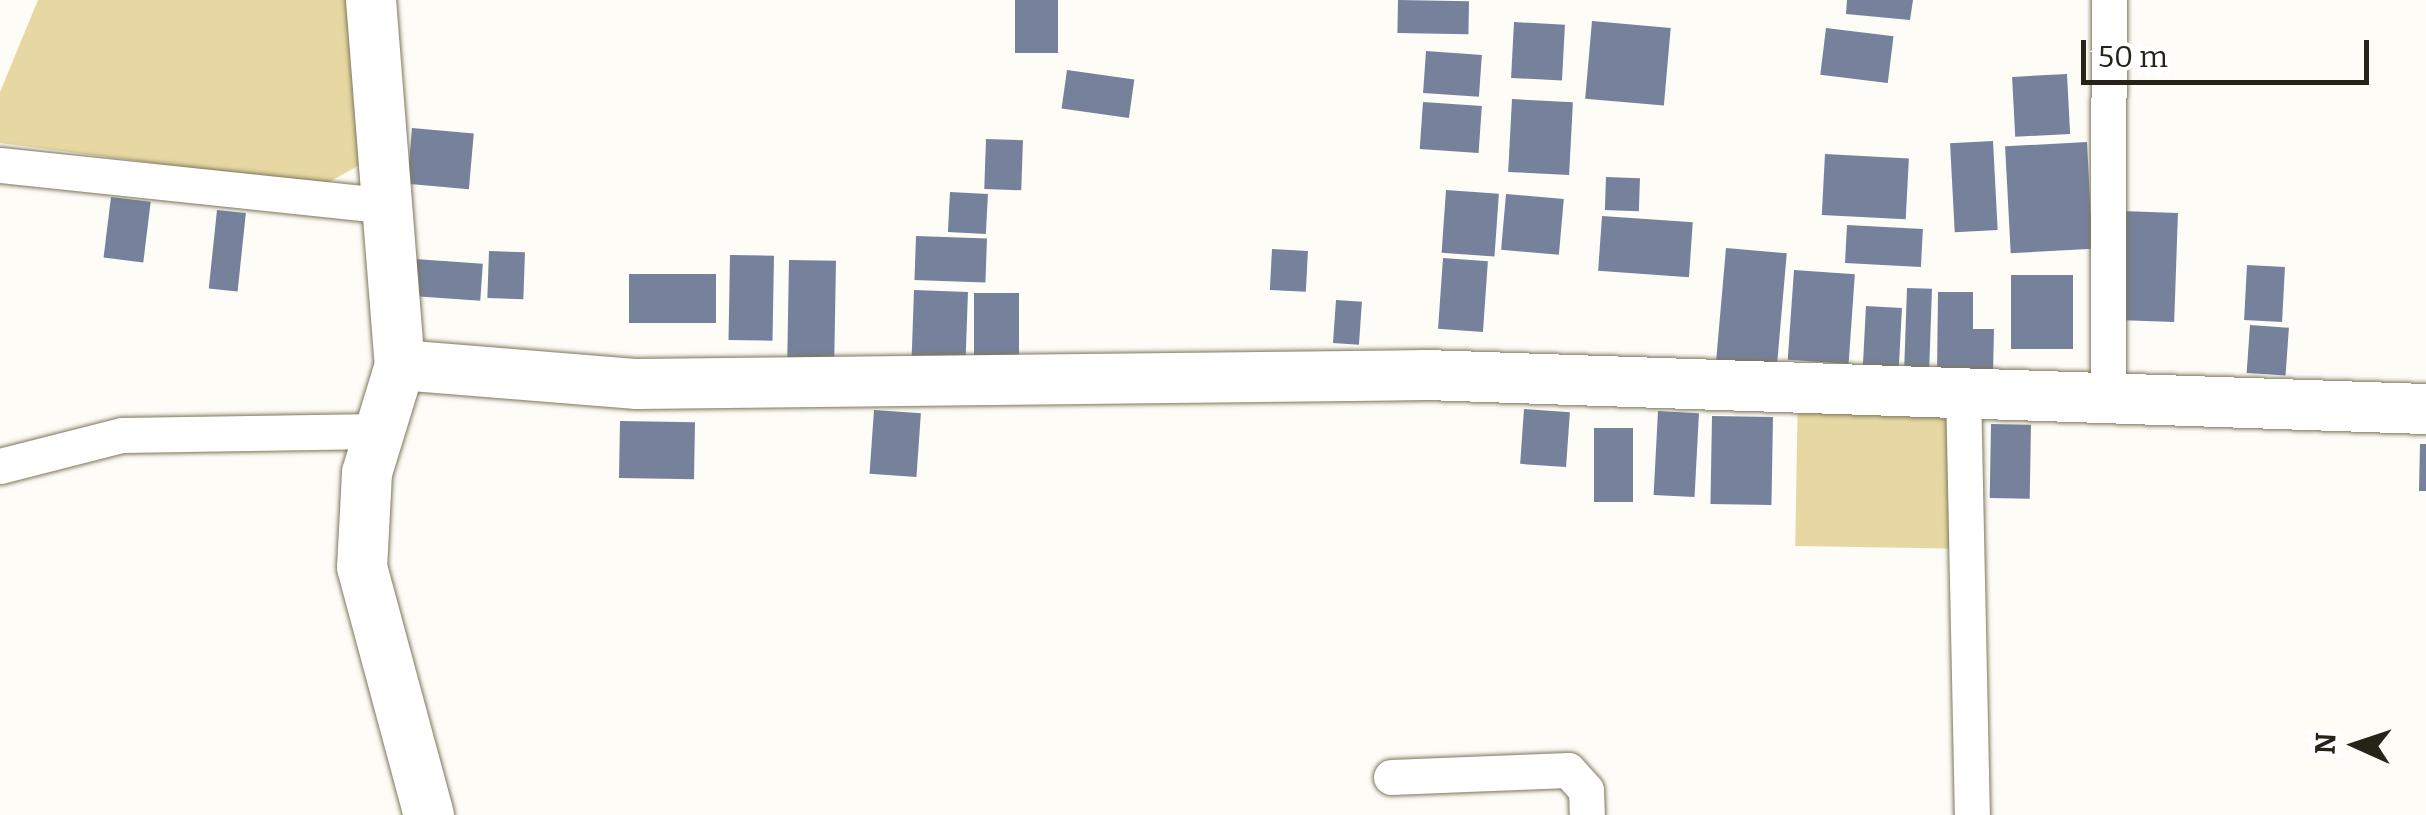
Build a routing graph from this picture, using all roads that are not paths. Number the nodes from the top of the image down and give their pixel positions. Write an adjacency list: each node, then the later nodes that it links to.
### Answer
1 (371, 0): 4 (street)
2 (2109, 0): 7 (street)
3 (0, 165): 4 (street)
4 (392, 206): 5 (street)
5 (400, 365): 6 (street); 9 (street)
6 (1962, 390): 7 (street); 14 (street)
7 (2108, 397): 8 (street)
8 (2426, 409)
9 (378, 432): 10 (street); 12 (street)
10 (0, 466)
11 (1391, 777): 13 (street)
12 (429, 815)
13 (1587, 815)
14 (1972, 815)

